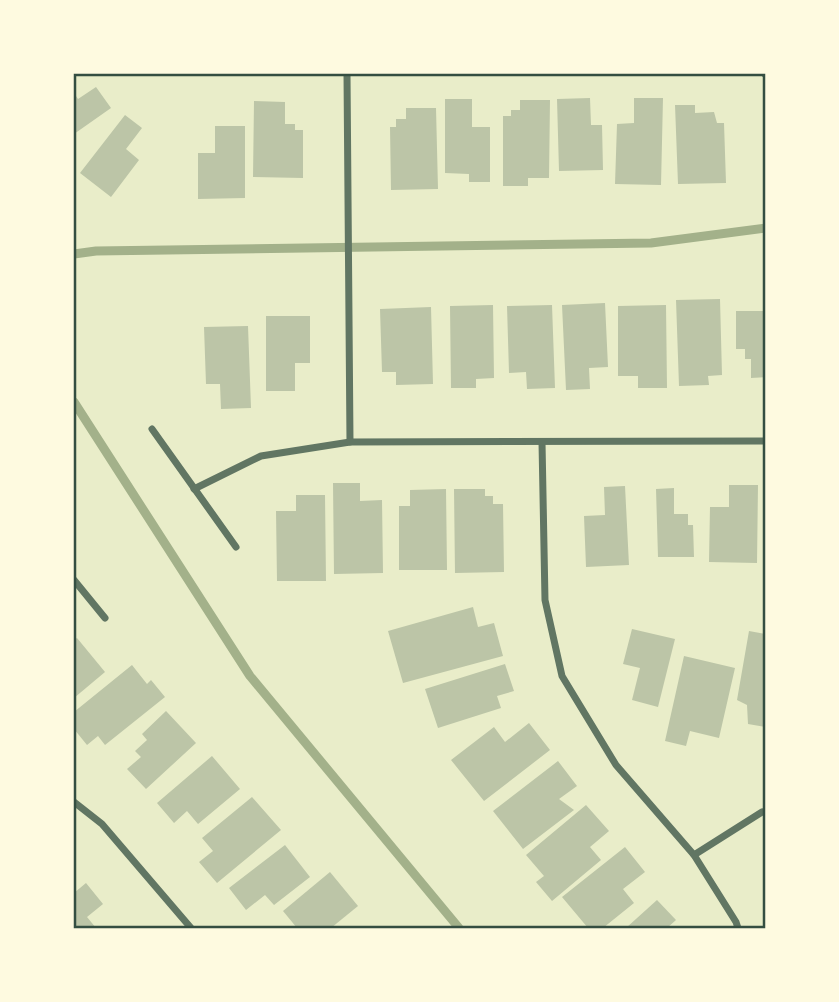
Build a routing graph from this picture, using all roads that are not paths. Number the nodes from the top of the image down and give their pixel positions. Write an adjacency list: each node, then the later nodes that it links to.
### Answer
1 (347, 74): 4 (street)
2 (152, 429): 6 (street)
3 (765, 441): 5 (street)
4 (350, 442): 5 (street); 6 (street)
5 (542, 442): 12 (street)
6 (194, 489): 7 (street)
7 (236, 547)
8 (74, 580): 9 (street)
9 (105, 618)
10 (74, 802): 13 (street)
11 (762, 812): 12 (street)
12 (694, 855): 14 (street)
13 (191, 929)
14 (738, 929)

